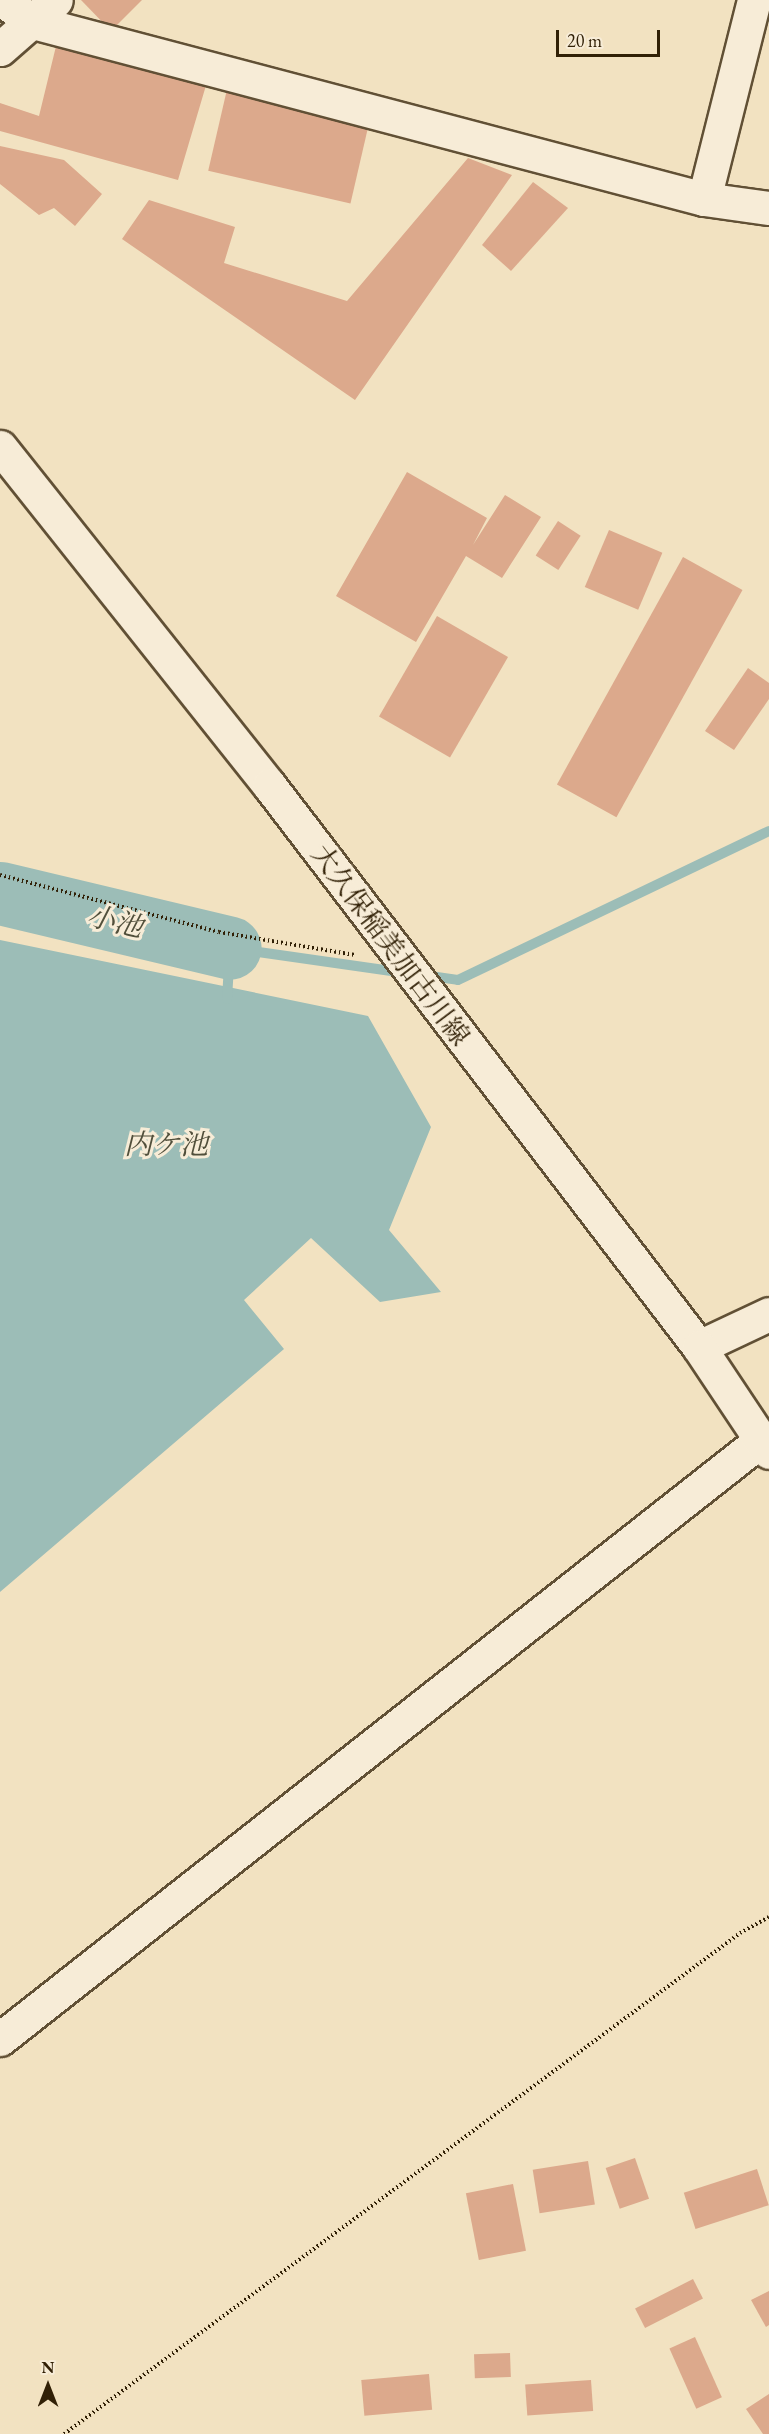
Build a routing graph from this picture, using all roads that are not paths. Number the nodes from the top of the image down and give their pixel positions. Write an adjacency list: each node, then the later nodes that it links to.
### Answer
1 (2, 0): 3 (street)
2 (754, 0): 5 (street)
3 (45, 11): 4 (street); 5 (street)
4 (0, 49)
5 (704, 199): 6 (street)
6 (769, 208)
7 (0, 447): 9 (street, 大久保稲美加古川線)
8 (769, 1314): 9 (street)
9 (699, 1347): 10 (street, 大久保稲美加古川線)
10 (765, 1447): 11 (street)
11 (0, 2039)

